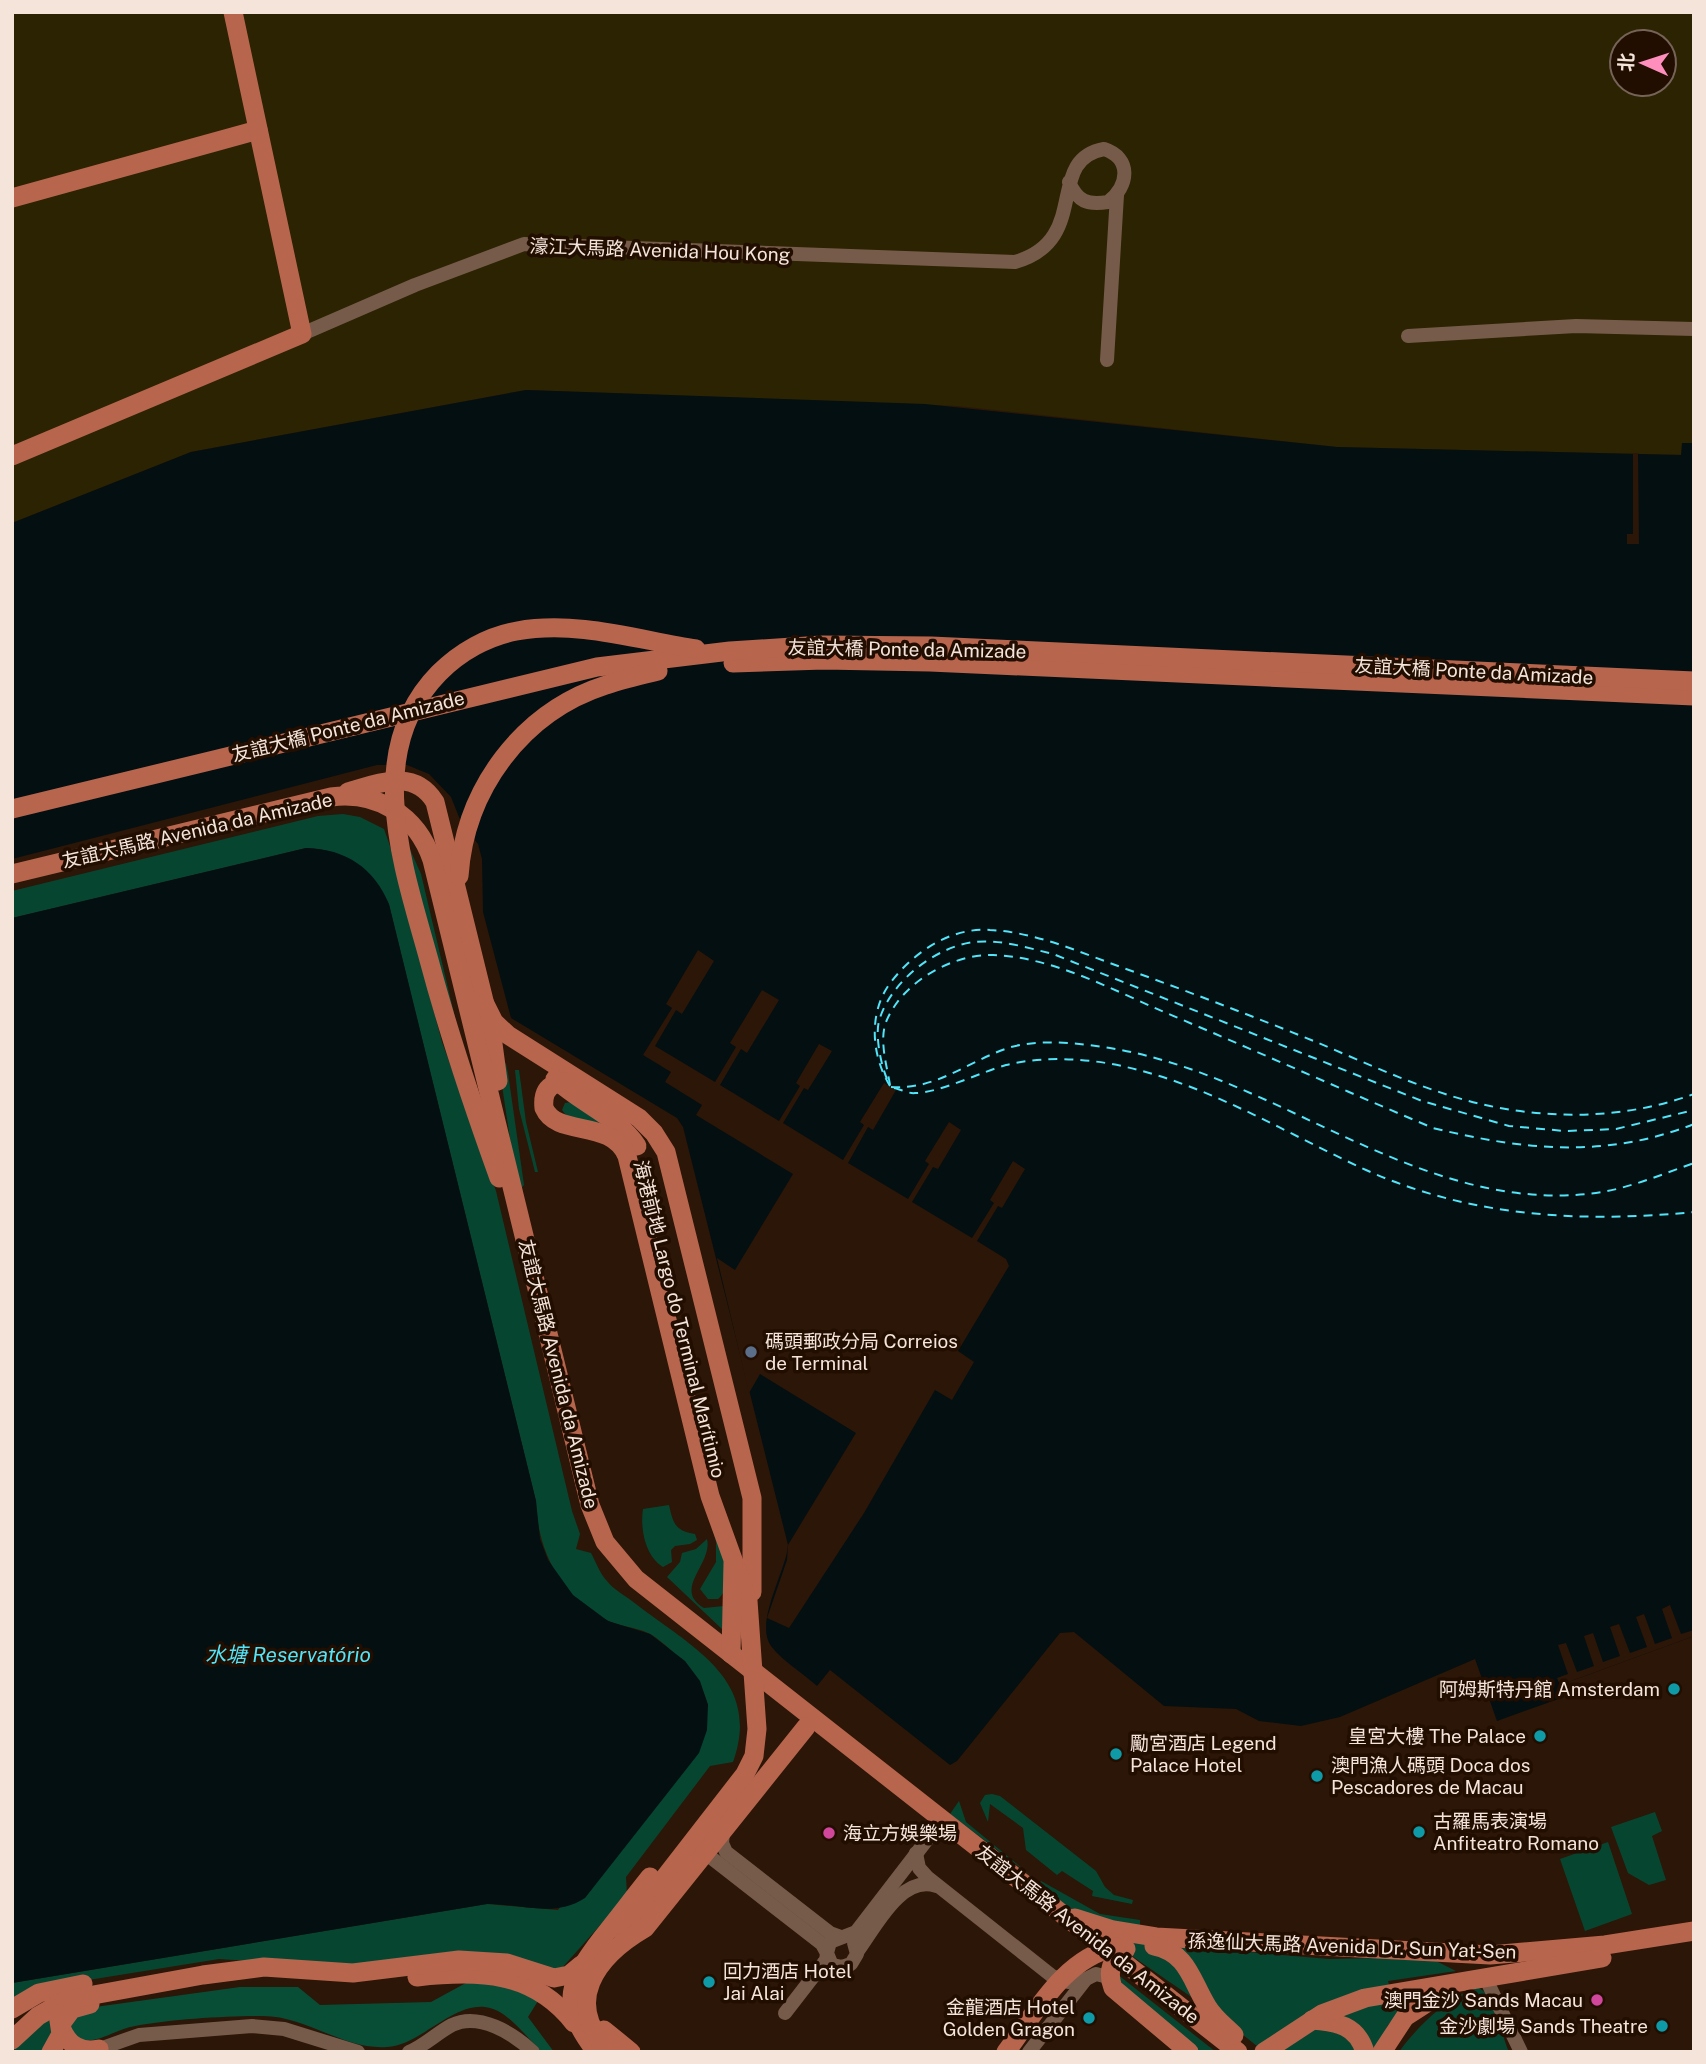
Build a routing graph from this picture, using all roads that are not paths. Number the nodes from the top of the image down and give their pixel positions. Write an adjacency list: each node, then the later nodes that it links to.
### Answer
1 (233, 12): 2 (main road)
2 (258, 130): 5 (main road); 7 (main road)
3 (1069, 182): 4 (street); 4 (street); 7 (street, 濠江大馬路 Avenida Hou Kong)
4 (1117, 195): 9 (street)
5 (12, 198)
6 (1694, 329): 8 (street)
7 (302, 334): 10 (main road, 濠江大馬路 Avenida Hou Kong)
8 (1408, 336)
9 (1107, 360)
10 (12, 456)
11 (730, 651): 13 (main road, 友誼大橋 Ponte da Amizade); 16 (main road, 友誼大橋 Ponte da Amizade); 26 (main road)
12 (658, 671): 14 (main road, 友誼大橋 Ponte da Amizade); 17 (main road, 友誼大橋 Ponte da Amizade); 20 (main road)
13 (1694, 681)
14 (1694, 696)
15 (331, 797): 18 (main road, 友誼大馬路 Avenida da Amizade); 20 (main road); 26 (main road, 友誼大馬路 Avenida da Amizade)
16 (12, 809)
17 (12, 822)
18 (12, 874)
19 (12, 885): 26 (main road, 友誼大馬路 Avenida da Amizade)
20 (459, 898): 21 (main road)
21 (485, 1004): 22 (main road); 26 (main road)
22 (514, 1039): 23 (main road, 海港前地 Largo do Terminal Marítimio); 24 (main road)
23 (558, 1082): 24 (main road, 海港前地 Largo do Terminal Marítimio); 25 (main road)
24 (580, 1092): 25 (main road); 27 (main road); 30 (main road, 海港前地 Largo do Terminal Marítimio)
25 (566, 1124): 28 (main road)
26 (505, 1178): 30 (main road, 友誼大馬路 Avenida da Amizade)
27 (750, 1487): 28 (main road); 29 (main road)
28 (710, 1496): 29 (main road)
29 (751, 1649): 39 (main road)
30 (733, 1662): 31 (main road, 友誼大馬路 Avenida da Amizade); 32 (main road); 40 (main road, 友誼大馬路 Avenida da Amizade)
31 (806, 1727): 33 (main road); 34 (main road, 友誼大馬路 Avenida da Amizade)
32 (732, 1772): 33 (main road); 49 (main road)
33 (768, 1776): 35 (main road)
34 (936, 1828): 36 (street); 47 (main road, 友誼大馬路 Avenida da Amizade)
35 (723, 1832): 37 (main road); 42 (street)
36 (916, 1853): 38 (street); 42 (street)
37 (701, 1857): 43 (main road); 50 (street)
38 (942, 1889): 46 (street); 53 (street)
39 (648, 1899): 43 (main road); 49 (main road)
40 (1055, 1909): 48 (main road, 孫逸仙大馬路 Avenida Dr. Sun Yat-Sen); 77 (main road, 友誼大馬路 Avenida da Amizade)
41 (1694, 1931): 48 (main road, 孫逸仙大馬路 Avenida Dr. Sun Yat-Sen)
42 (842, 1937): 46 (street); 50 (street)
43 (623, 1941): 69 (main road)
44 (1694, 1943): 55 (main road, 孫逸仙大馬路 Avenida Dr. Sun Yat-Sen)
45 (1146, 1946): 48 (main road); 71 (main road); 74 (main road); 77 (main road)
46 (857, 1951): 50 (street)
47 (1094, 1953): 54 (main road); 76 (main road, 友誼大馬路 Avenida da Amizade)
48 (1444, 1953)
49 (586, 1958): 51 (main road); 61 (main road)
50 (827, 1959): 58 (street)
51 (411, 1968): 52 (main road); 70 (main road)
52 (264, 1972): 57 (main road); 60 (main road); 61 (main road); 62 (main road)
53 (1052, 1976): 56 (street); 72 (street)
54 (1108, 1977): 56 (street); 75 (main road)
55 (1474, 1979): 59 (main road, 孫逸仙大馬路 Avenida Dr. Sun Yat-Sen); 80 (main road); 81 (street); 82 (street)
56 (1085, 1980): 73 (street)
57 (16, 2006): 60 (main road)
58 (785, 2014)
59 (1311, 2020): 78 (main road, 孫逸仙大馬路 Avenida Dr. Sun Yat-Sen); 79 (main road)
60 (61, 2026): 63 (main road); 64 (main road)
61 (581, 2032): 68 (main road)
62 (12, 2040)
63 (89, 2049): 65 (street)
64 (51, 2052)
65 (358, 2052)
66 (408, 2052): 67 (street)
67 (533, 2052)
68 (596, 2052)
69 (611, 2052)
70 (631, 2052)
71 (1006, 2052)
72 (1018, 2052)
73 (1029, 2052)
74 (1189, 2052)
75 (1203, 2052)
76 (1220, 2052)
77 (1240, 2052)
78 (1264, 2052)
79 (1365, 2052)
80 (1382, 2052)
81 (1392, 2052)
82 (1521, 2052)

